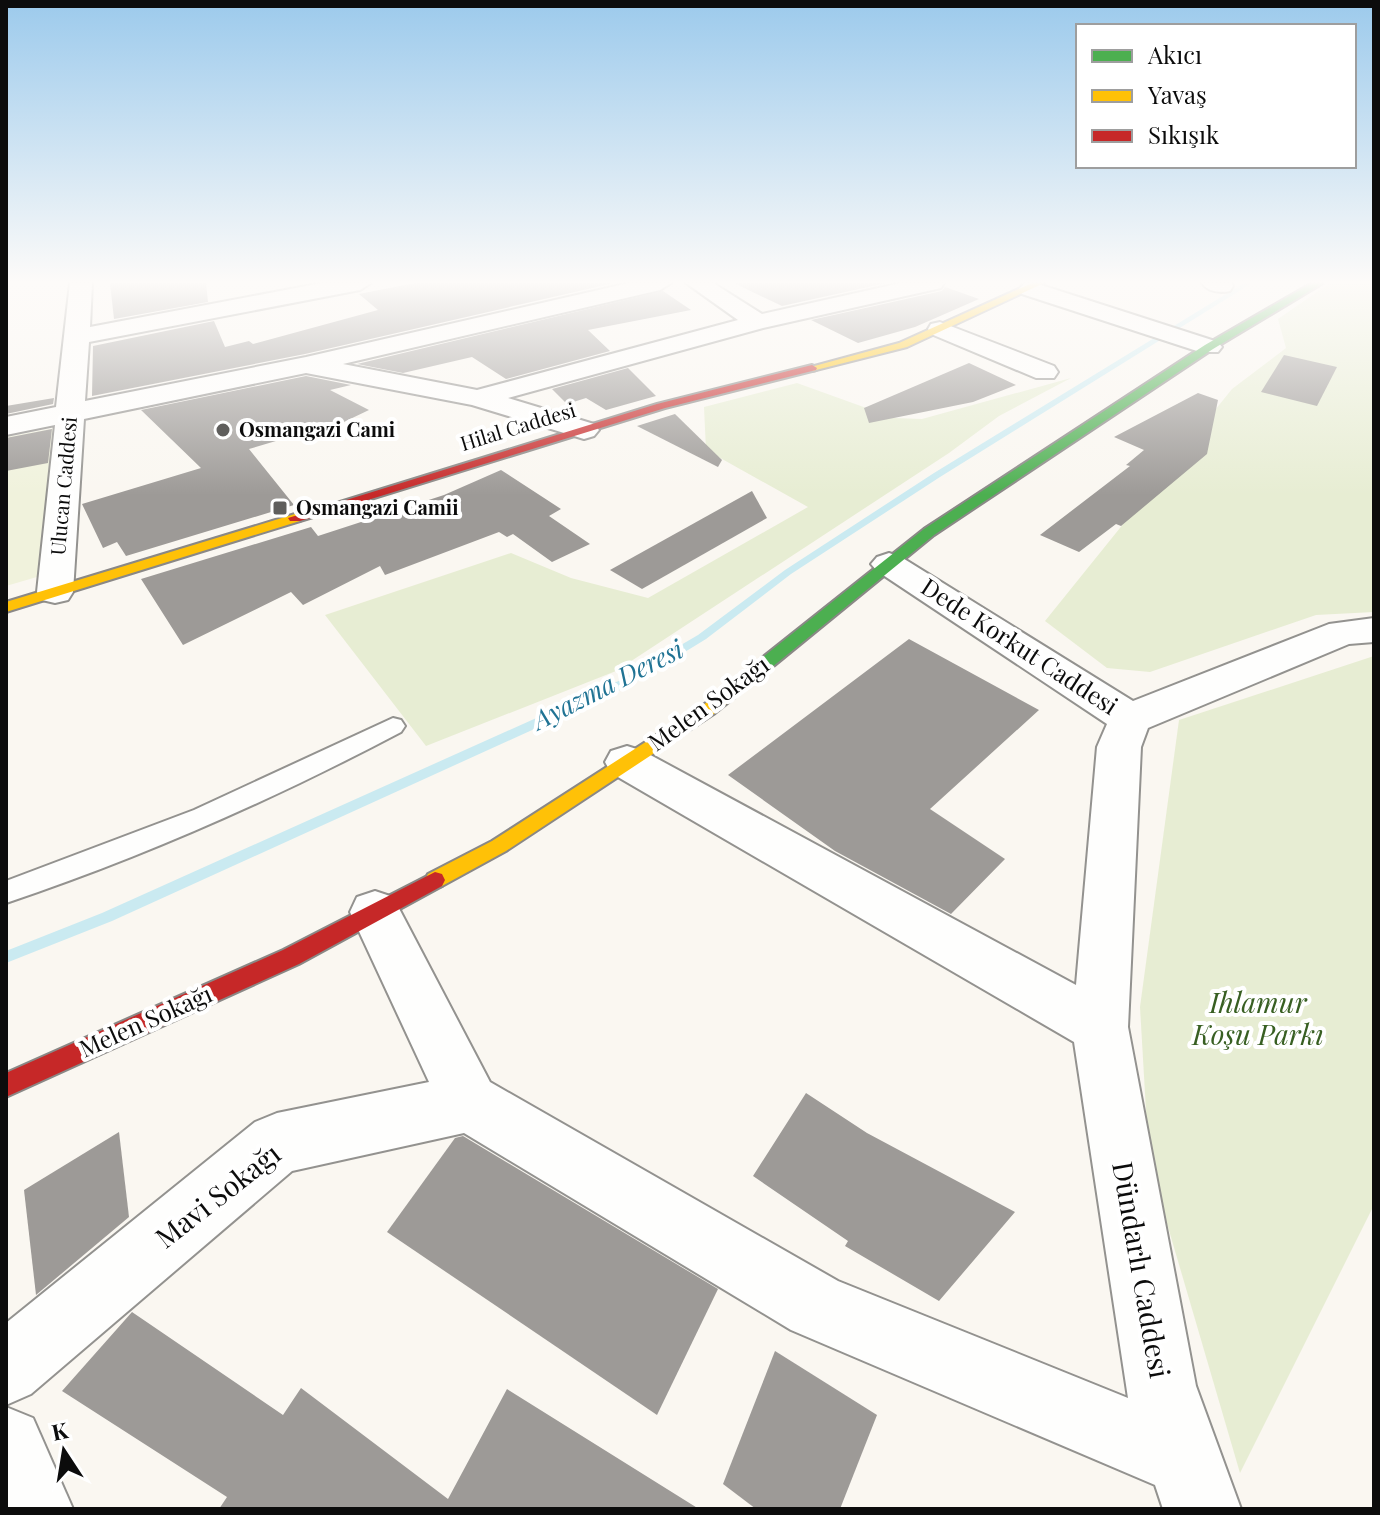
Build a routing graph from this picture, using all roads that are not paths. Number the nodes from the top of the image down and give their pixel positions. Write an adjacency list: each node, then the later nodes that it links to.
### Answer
1 (75, 354): 10 (street, Ulucan Caddesi)
2 (355, 354): 7 (street)
3 (641, 354): 9 (street)
4 (868, 354): 12 (street, Hilal Caddesi)
5 (1000, 354): 8 (street)
6 (1199, 354): 13 (street, Melen Sokağı)
7 (306, 365): 9 (street); 10 (street)
8 (1045, 372)
9 (477, 398): 12 (street)
10 (70, 413): 11 (street); 14 (street, Ulucan Caddesi)
11 (6, 426)
12 (584, 430): 14 (street, Hilal Caddesi)
13 (889, 564): 17 (street, Dede Korkut Caddesi); 19 (street, Melen Sokağı)
14 (55, 592): 15 (street, Hilal Caddesi)
15 (6, 607)
16 (1374, 630): 17 (street, Dede Korkut Caddesi)
17 (1130, 719): 22 (street, Dündarlı Caddesi)
18 (393, 726): 20 (lane)
19 (627, 762): 21 (street, Melen Sokağı); 22 (street)
20 (6, 892)
21 (375, 912): 23 (street, Melen Sokağı); 24 (street)
22 (1100, 1027): 27 (street, Dündarlı Caddesi)
23 (6, 1085)
24 (469, 1103): 25 (street, Mavi Sokağı); 27 (street)
25 (6, 1369)
26 (6, 1445): 28 (street)
27 (1193, 1484)
28 (34, 1509)

